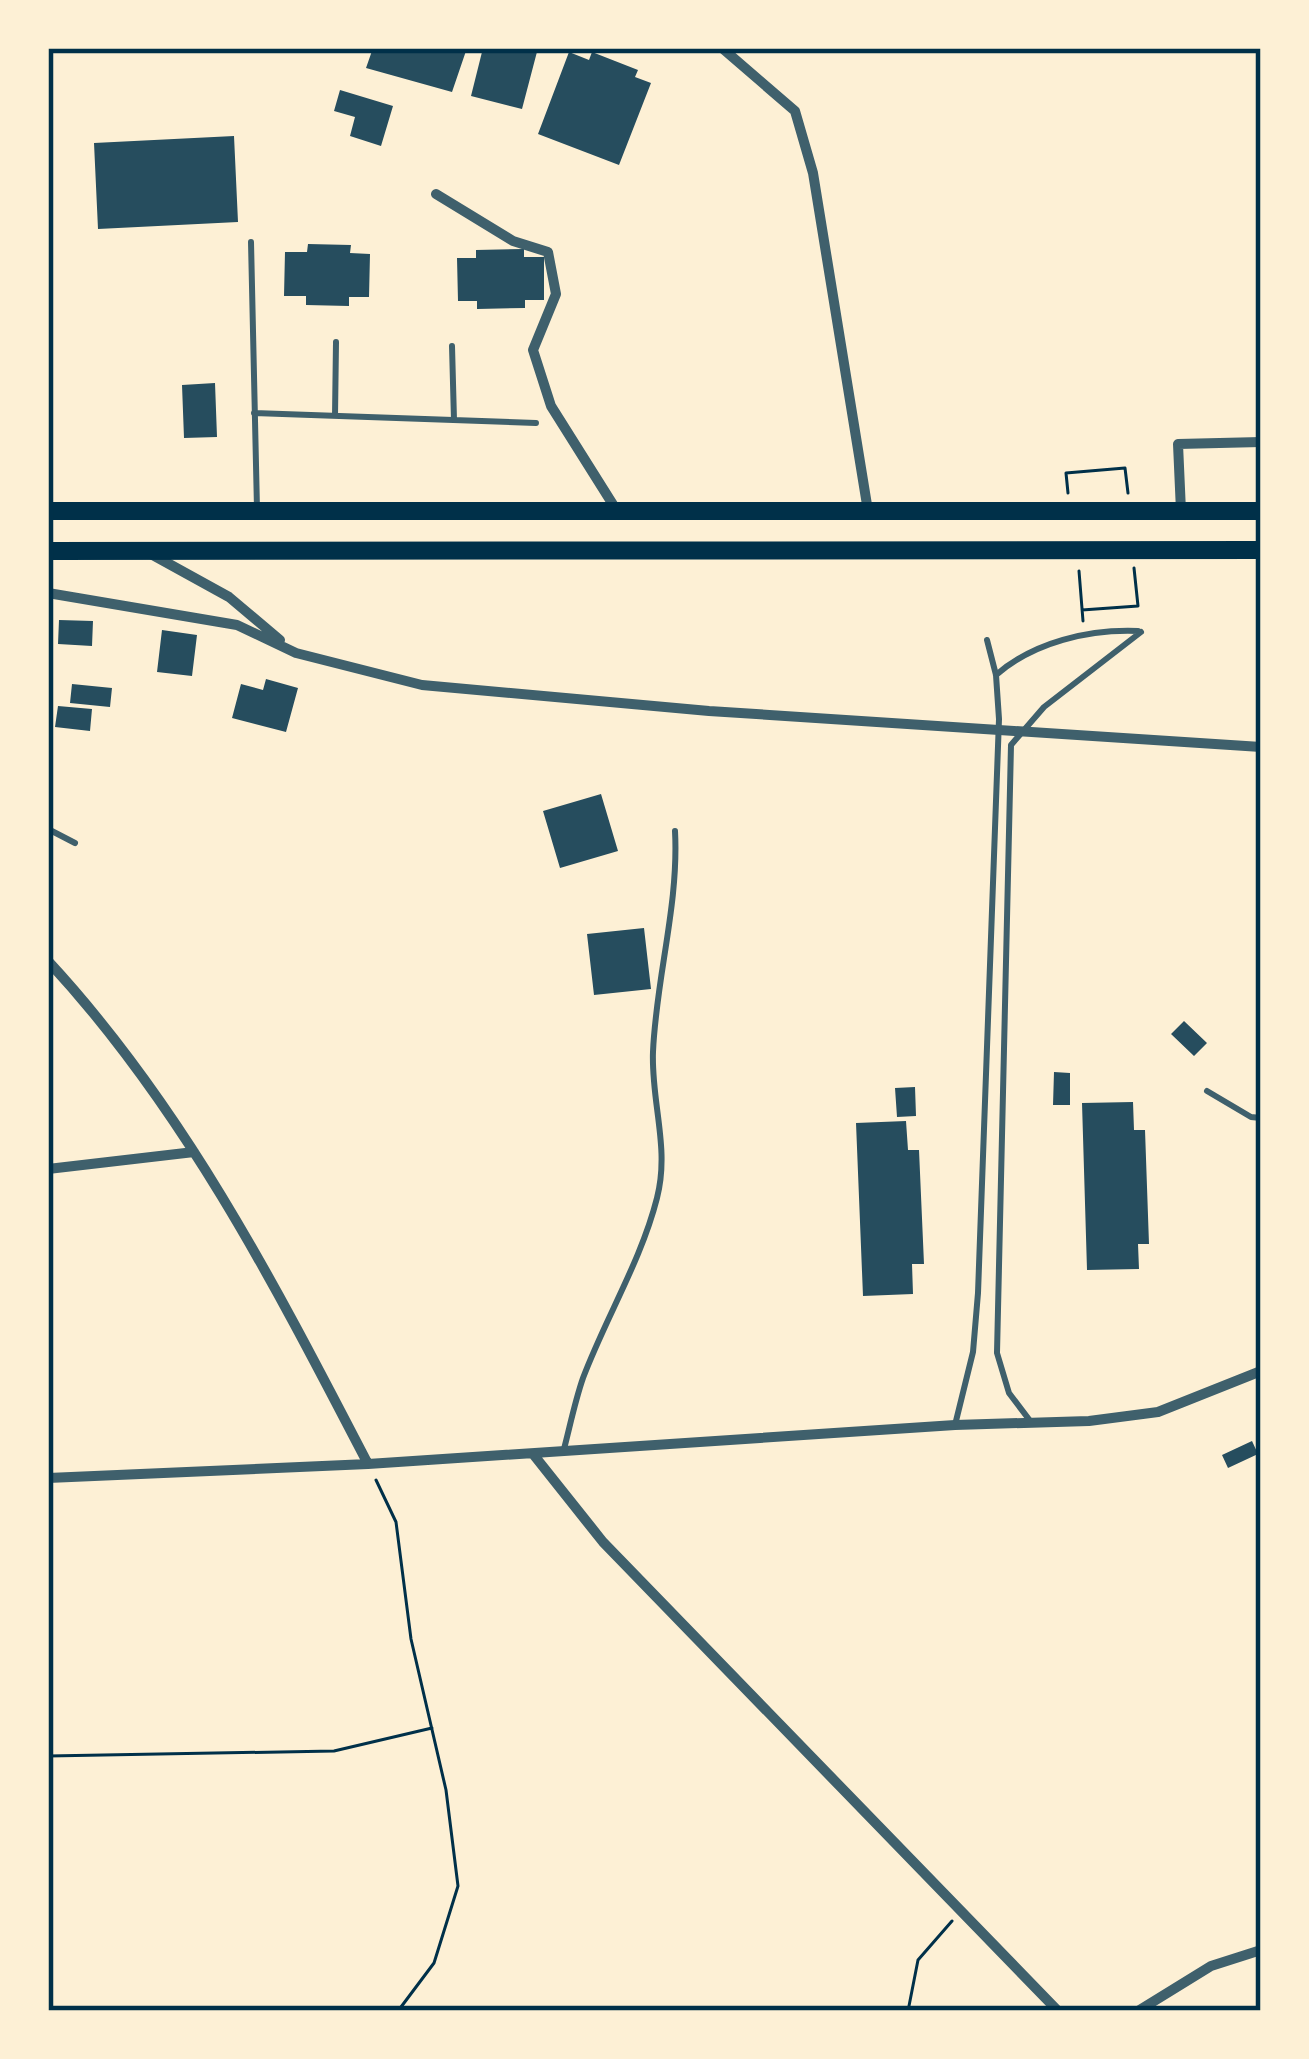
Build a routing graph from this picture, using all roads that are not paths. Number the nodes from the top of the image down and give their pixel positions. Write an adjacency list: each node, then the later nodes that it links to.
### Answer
1 (722, 48): 13 (street)
2 (436, 194): 12 (street)
3 (251, 242): 6 (lane)
4 (336, 342): 7 (lane)
5 (452, 346): 8 (lane)
6 (254, 412): 7 (lane); 16 (lane)
7 (335, 416): 8 (lane)
8 (454, 420): 9 (lane)
9 (536, 423)
10 (1261, 442): 14 (street)
11 (48, 511): 16 (highway)
12 (617, 511): 13 (highway); 16 (highway)
13 (868, 511): 14 (highway)
14 (1180, 511): 15 (highway)
15 (1261, 511)
16 (256, 512)
17 (1261, 550): 19 (highway)
18 (48, 551): 19 (highway)
19 (146, 552): 22 (street)
20 (48, 593): 22 (street)
21 (988, 640): 23 (lane)
22 (296, 653): 24 (street)
23 (996, 675): 24 (lane); 25 (lane)
24 (996, 729): 25 (street); 37 (lane)
25 (1023, 730): 26 (street); 36 (lane)
26 (1261, 747)
27 (48, 829): 29 (lane)
28 (675, 832): 38 (lane)
29 (75, 843)
30 (48, 961): 33 (street)
31 (1207, 1090): 32 (lane)
32 (1261, 1118)
33 (194, 1153): 34 (street); 40 (street)
34 (48, 1168)
35 (1261, 1371): 36 (street)
36 (1032, 1423): 37 (street)
37 (955, 1425): 38 (street)
38 (563, 1453): 39 (street)
39 (533, 1454): 40 (street); 43 (street)
40 (368, 1464): 41 (street)
41 (48, 1478)
42 (1261, 1950): 44 (street)
43 (1058, 2011)
44 (1138, 2011)

